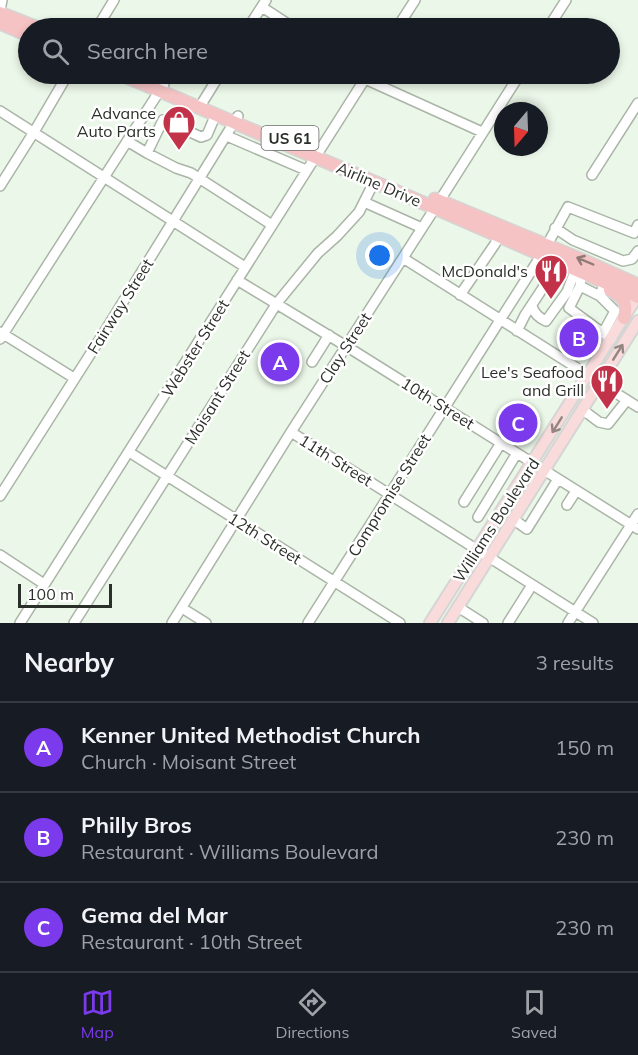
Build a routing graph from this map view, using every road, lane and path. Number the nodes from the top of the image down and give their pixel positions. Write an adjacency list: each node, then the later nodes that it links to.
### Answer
1 (2, 0): 6 (street)
2 (114, 0): 7 (street)
3 (414, 0): 10 (street)
4 (566, 0): 11 (street)
5 (264, 4): 8 (street); 9 (street)
6 (0, 11): 12 (highway)
7 (103, 18)
8 (255, 18)
9 (282, 18)
10 (403, 18)
11 (554, 18)
12 (18, 19)
13 (0, 23): 14 (highway)
14 (18, 31)
15 (62, 84): 30 (street)
16 (152, 84): 22 (highway, Airline Drive / US 61)
17 (157, 84): 22 (highway, Airline Drive / US 61)
18 (214, 84): 24 (street)
19 (361, 84): 35 (street, Webster Street)
20 (383, 84): 31 (street)
21 (513, 84): 31 (street, Clay Street)
22 (162, 87): 24 (highway, Airline Drive / US 61); 26 (street)
23 (638, 103): 37 (street)
24 (201, 104): 27 (highway, Airline Drive / US 61); 28 (highway, Airline Drive / US 61)
25 (0, 111): 30 (street)
26 (147, 111): 29 (street); 33 (street)
27 (216, 114): 28 (highway, Airline Drive / US 61); 29 (street)
28 (236, 119): 32 (street, Fairway Street); 35 (highway, Airline Drive / US 61)
29 (162, 120): 34 (street)
30 (34, 132): 38 (street); 41 (street)
31 (482, 132): 43 (street, Clay Street)
32 (226, 136): 36 (street); 39 (street, Fairway Street)
33 (128, 141): 34 (street); 38 (street)
34 (147, 153): 39 (street)
35 (318, 154): 36 (street, Webster Street); 40 (highway, Airline Drive / US 61); 43 (highway, Airline Drive / US 61)
36 (306, 170): 45 (street, Webster Street)
37 (592, 175)
38 (104, 177): 44 (street); 69 (street)
39 (200, 178): 44 (street, Fairway Street); 45 (street)
40 (374, 182): 42 (street, Moisant Street); 43 (highway, Airline Drive / US 61)
41 (0, 186)
42 (364, 202): 46 (street); 63 (street, Moisant Street)
43 (437, 204): 46 (street, Clay Street); 49 (highway, Airline Drive / US 61); 50 (highway, Airline Drive / US 61)
44 (174, 221): 54 (street); 75 (street, Fairway Street)
45 (272, 225): 54 (street, Webster Street)
46 (422, 228): 52 (street, Clay Street)
47 (555, 228): 48 (street, Compromise Street); 50 (street, Compromise Street); 51 (street)
48 (637, 231)
49 (499, 236): 50 (highway, Airline Drive / US 61); 62 (street)
50 (544, 250): 53 (highway, Airline Drive / US 61); 61 (highway, Airline Drive / US 61, one-way to 50); 65 (street, Compromise Street)
51 (638, 251)
52 (403, 258): 62 (street); 72 (street, Clay Street)
53 (560, 262): 55 (highway, Airline Drive / US 61); 56 (street)
54 (245, 267): 57 (street, Webster Street)
55 (579, 271): 58 (street); 59 (street); 60 (highway); 61 (highway, Airline Drive / US 61)
56 (552, 275): 59 (street); 64 (street)
57 (237, 280): 63 (street, 10th Street); 83 (street, Webster Street)
58 (580, 286): 60 (street); 71 (street)
59 (568, 289): 64 (street)
60 (601, 292): 67 (highway)
61 (638, 293): 67 (main road, Williams Boulevard)
62 (460, 294): 65 (street)
63 (278, 303): 70 (street, 10th Street); 87 (street, Moisant Street)
64 (529, 310): 68 (street)
65 (501, 320): 68 (street); 78 (street, Compromise Street)
66 (638, 321): 76 (main road, Williams Boulevard, one-way to 66)
67 (617, 322): 71 (main road, Williams Boulevard)
68 (517, 331): 74 (street)
69 (1, 335): 75 (street)
70 (329, 335): 72 (street, 10th Street); 73 (street)
71 (607, 336): 74 (main road, Williams Boulevard)
72 (346, 346): 78 (street, 10th Street); 81 (street, Clay Street)
73 (312, 362)
74 (588, 375): 85 (main road, Williams Boulevard, one-way to 85)
75 (74, 378): 91 (street, Fairway Street)
76 (600, 383): 77 (street); 80 (main road, Williams Boulevard)
77 (627, 400): 79 (street); 80 (street)
78 (445, 407): 82 (street, 10th Street); 90 (street, Compromise Street)
79 (638, 407)
80 (583, 410): 86 (main road, Williams Boulevard)
81 (291, 432): 90 (street, 11th Street); 97 (street, Clay Street)
82 (501, 443): 84 (street, 10th Street); 92 (street)
83 (129, 452): 87 (street, 12th Street); 103 (street, Webster Street)
84 (517, 453): 85 (street, 10th Street); 95 (street)
85 (533, 463): 86 (street, 10th Street); 99 (main road, Williams Boulevard)
86 (545, 471): 88 (street, 10th Street); 96 (main road, Williams Boulevard)
87 (167, 476): 97 (street, 12th Street); 109 (street, Moisant Street)
88 (558, 479): 89 (street, 10th Street); 96 (street)
89 (576, 490): 93 (street); 98 (street, 10th Street)
90 (390, 494): 99 (street, 11th Street); 102 (street, Compromise Street)
91 (0, 495)
92 (464, 502)
93 (567, 506)
94 (638, 514): 98 (street)
95 (478, 517)
96 (513, 519): 101 (main road, Williams Boulevard)
97 (237, 520): 102 (street, 12th Street); 106 (street, Clay Street)
98 (635, 527): 107 (street)
99 (477, 550): 101 (street, 11th Street); 114 (main road, Williams Boulevard)
100 (0, 555): 103 (street)
101 (489, 557): 104 (street, 11th Street); 105 (main road, Williams Boulevard)
102 (334, 582): 112 (street, Compromise Street); 113 (street, 12th Street)
103 (44, 584): 108 (street, Webster Street)
104 (532, 585): 107 (street, 11th Street); 117 (street)
105 (458, 606): 115 (main road, Williams Boulevard); 116 (street)
106 (182, 608): 110 (street, Clay Street); 111 (street)
107 (575, 611): 118 (street); 119 (street, 11th Street)
108 (20, 623)
109 (74, 623)
110 (172, 623)
111 (206, 623)
112 (308, 623)
113 (400, 623)
114 (430, 623)
115 (449, 623)
116 (483, 623)
117 (508, 623)
118 (568, 623)
119 (593, 623)

